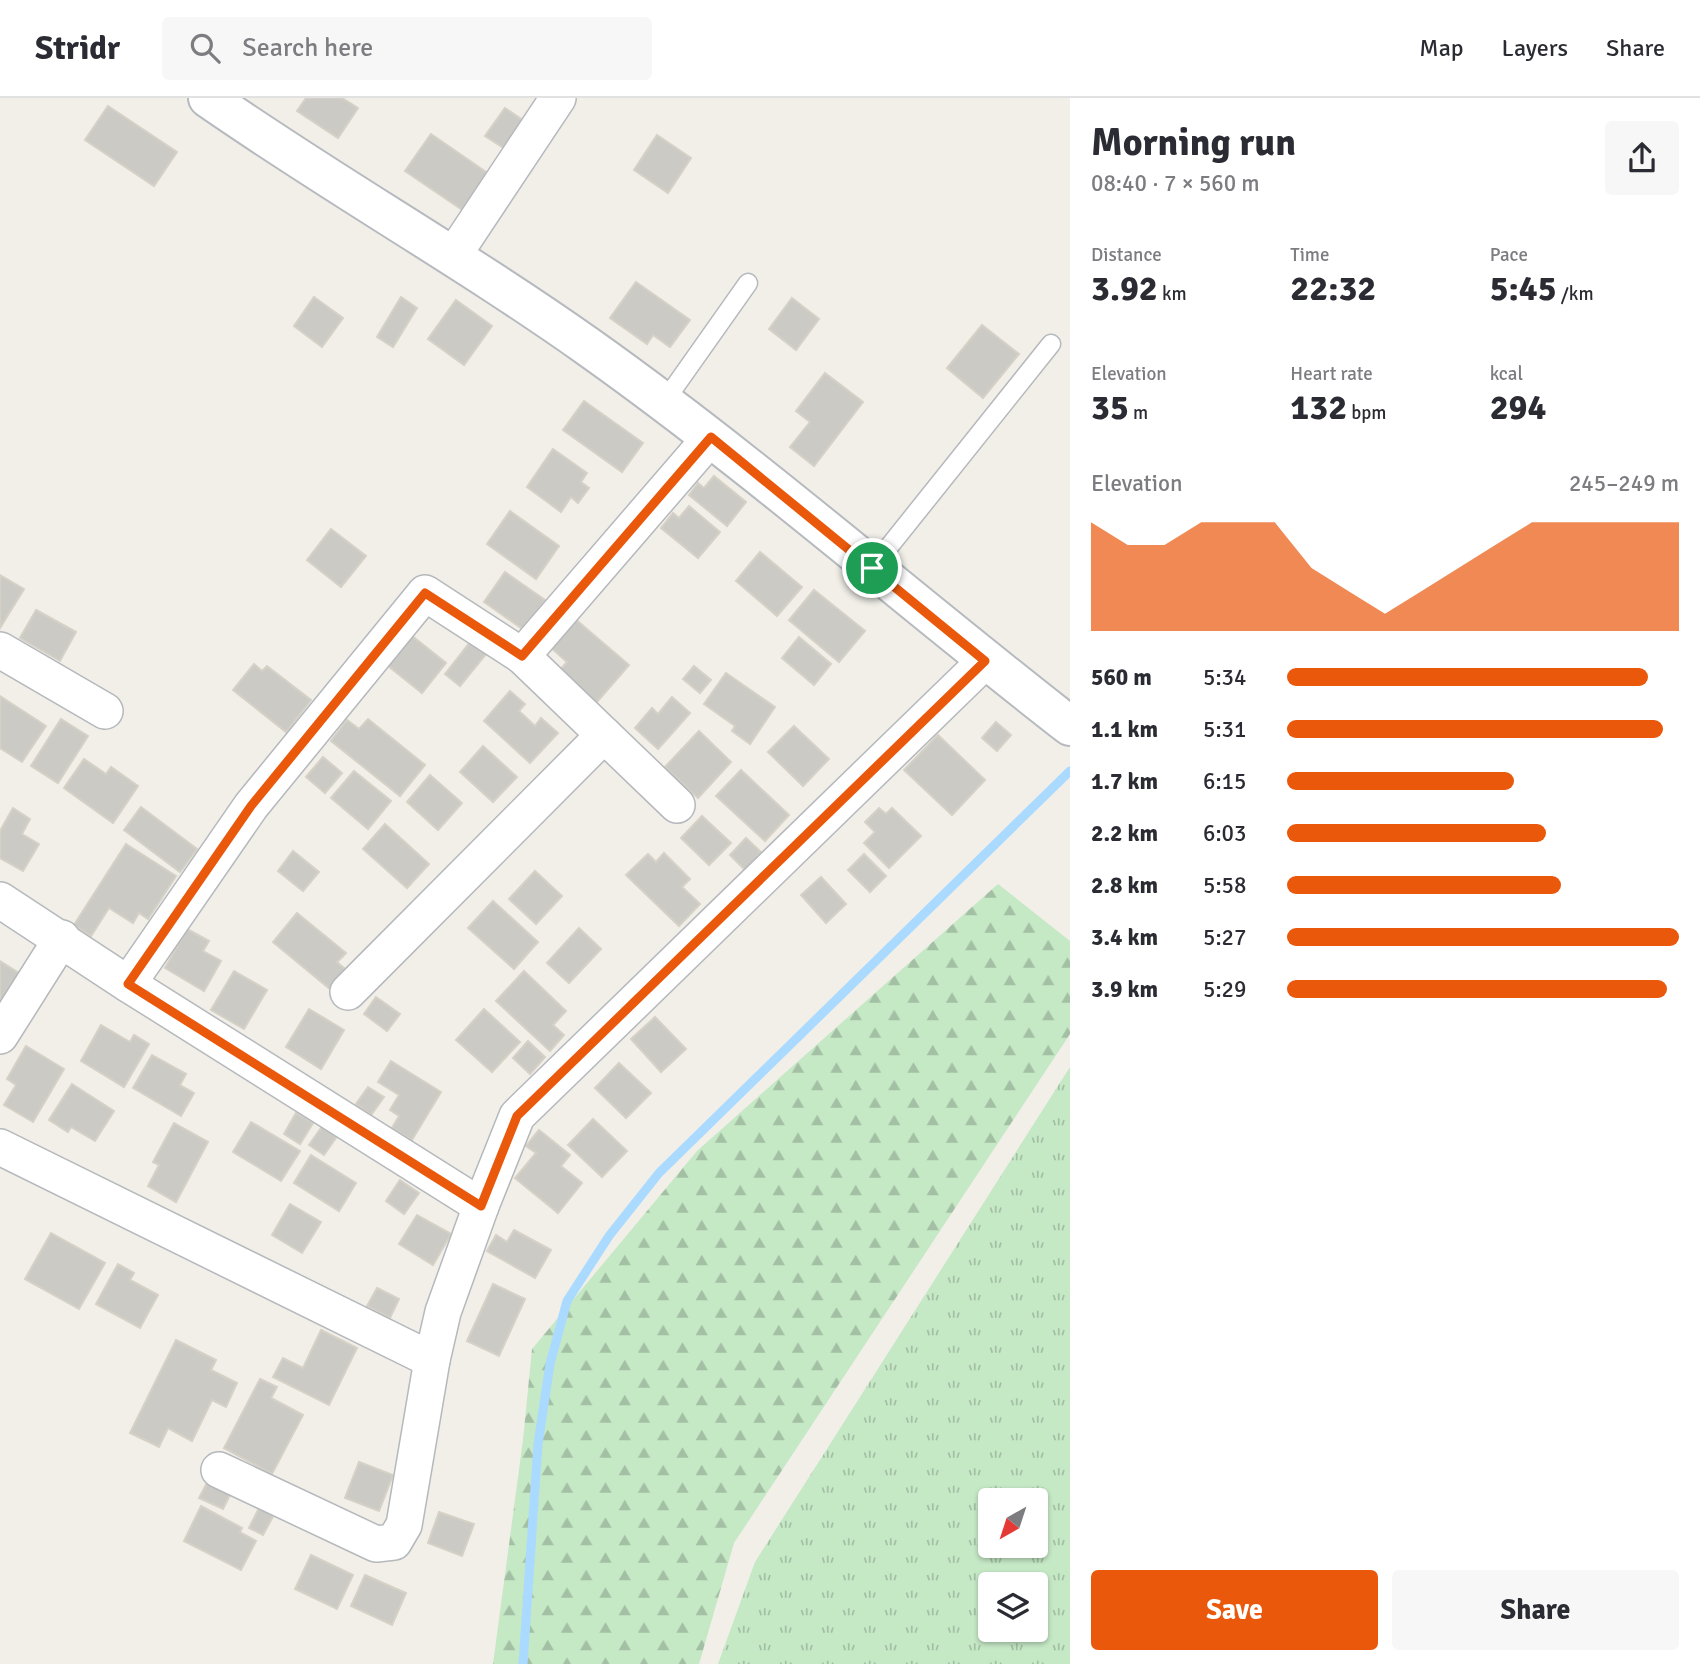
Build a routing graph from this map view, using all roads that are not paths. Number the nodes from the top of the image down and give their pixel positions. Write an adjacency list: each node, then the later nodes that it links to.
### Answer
1 (208, 98): 3 (street)
2 (558, 98): 3 (street)
3 (453, 256): 6 (street)
4 (748, 283): 6 (lane)
5 (1051, 344): 8 (lane)
6 (664, 402): 7 (street)
7 (711, 437): 8 (street); 10 (street)
8 (872, 568): 11 (street)
9 (0, 650): 12 (street)
10 (522, 656): 14 (street); 18 (street)
11 (985, 661): 13 (street); 22 (street)
12 (105, 711)
13 (1067, 720)
14 (604, 735): 15 (street); 19 (street)
15 (677, 806)
16 (0, 900): 17 (street)
17 (62, 939): 18 (street); 20 (street)
18 (128, 984): 22 (street)
19 (348, 992)
20 (0, 1036)
21 (0, 1147): 23 (street)
22 (481, 1206): 23 (street)
23 (432, 1360): 24 (street)
24 (219, 1470)

